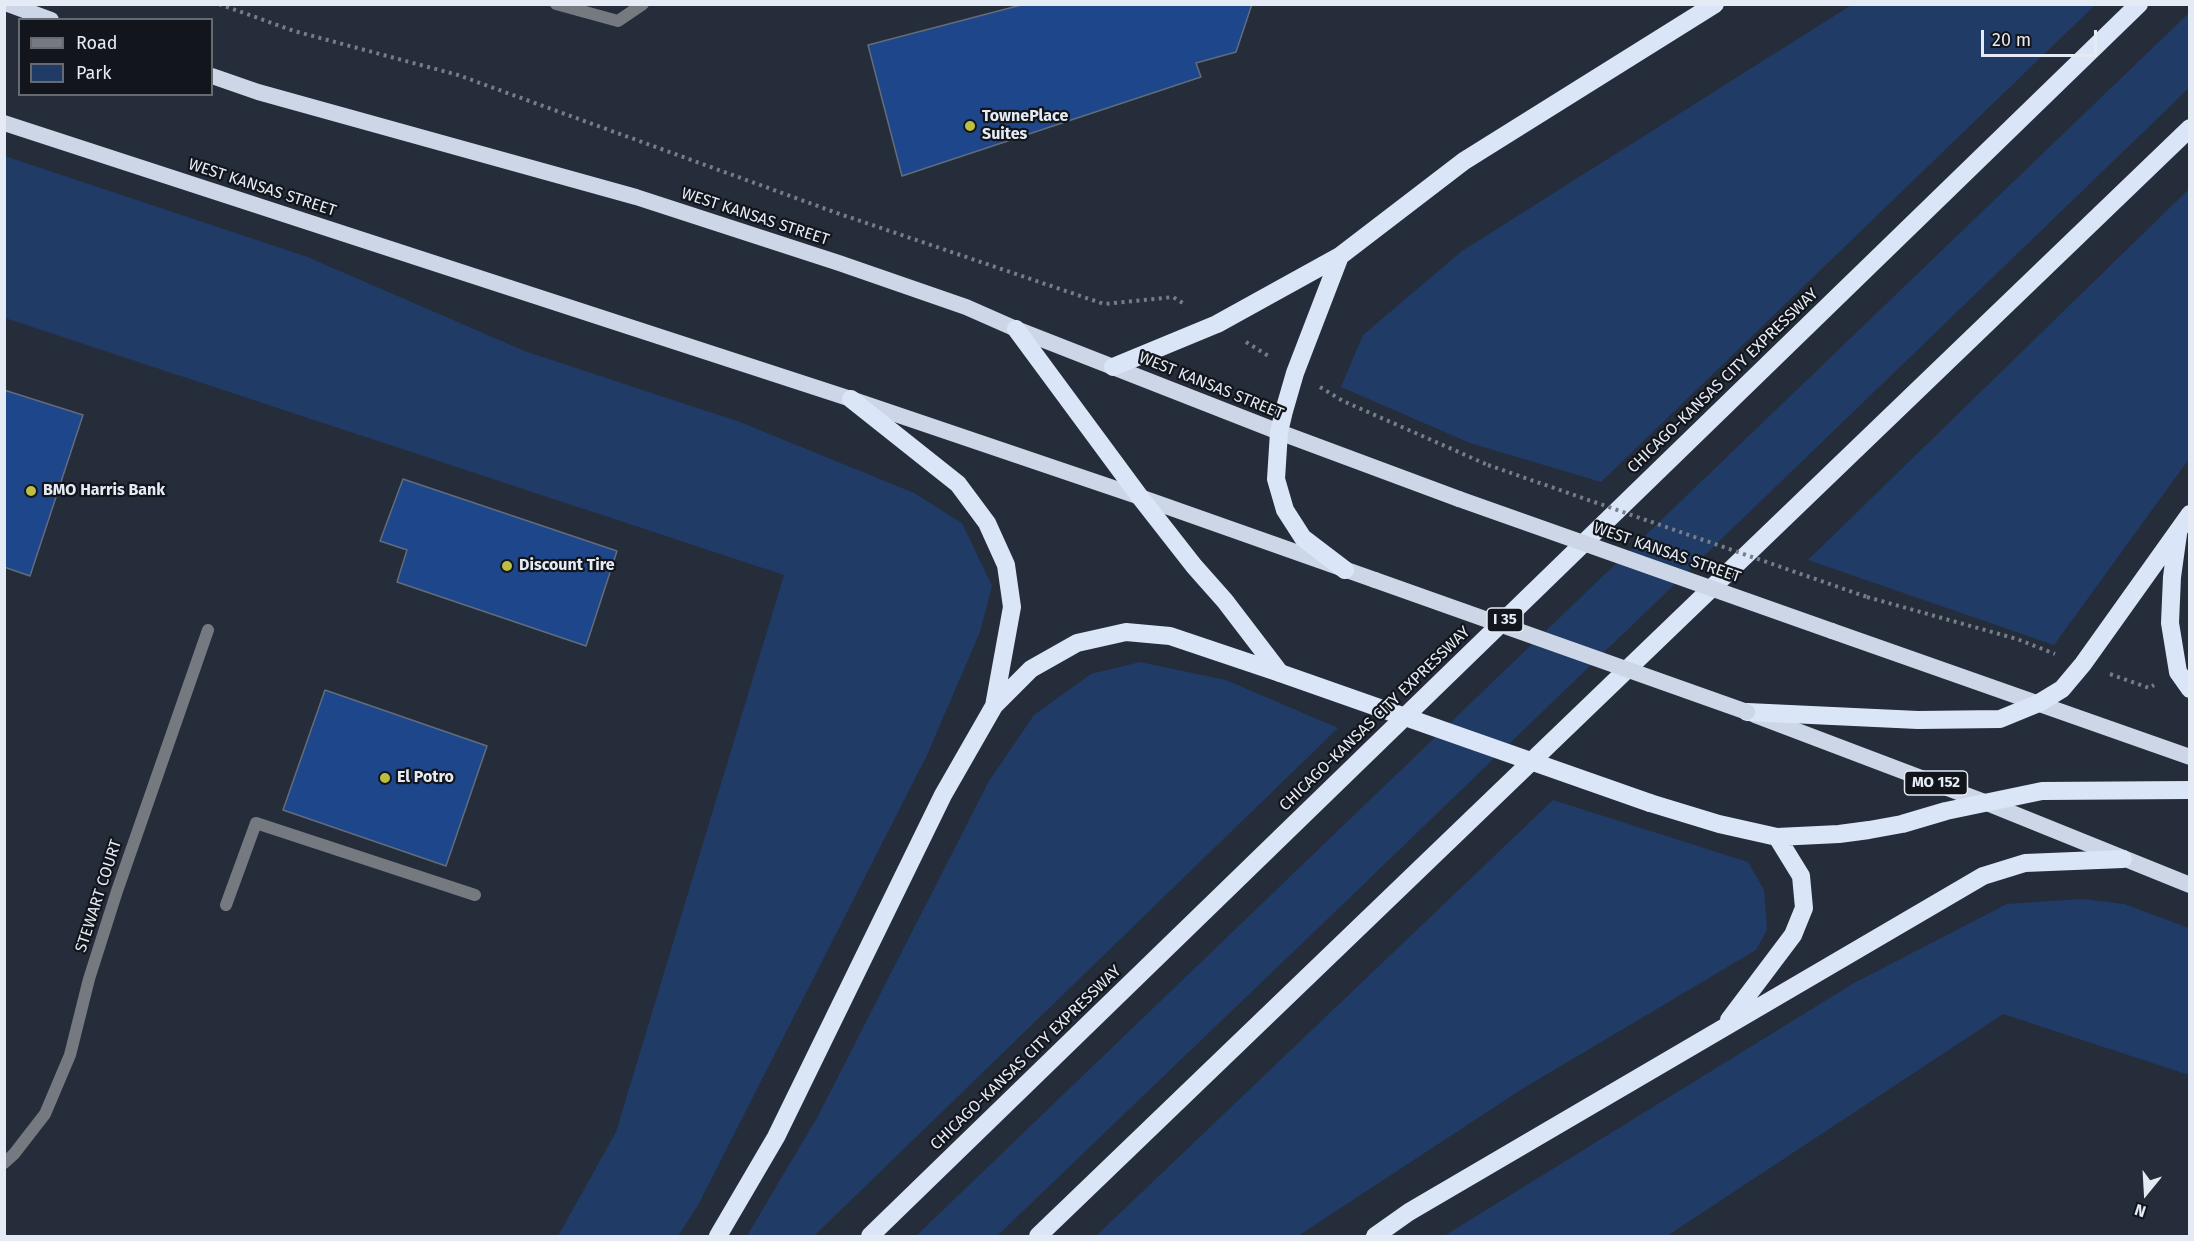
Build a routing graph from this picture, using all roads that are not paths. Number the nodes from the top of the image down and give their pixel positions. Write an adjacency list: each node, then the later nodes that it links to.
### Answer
1 (8, 4): 6 (highway)
2 (556, 4): 3 (street)
3 (643, 4)
4 (1715, 4): 10 (highway)
5 (2139, 4): 36 (highway, CHICAGO-KANSAS CITY EXPRESSWAY / I 35)
6 (46, 18)
7 (213, 76): 11 (highway, WEST KANSAS STREET)
8 (4, 123): 13 (highway, WEST KANSAS STREET)
9 (2190, 128): 37 (highway)
10 (1340, 256): 12 (highway); 14 (highway)
11 (1016, 329): 12 (highway, WEST KANSAS STREET); 15 (highway)
12 (1113, 367): 14 (highway, WEST KANSAS STREET)
13 (851, 399): 15 (highway, WEST KANSAS STREET); 23 (highway)
14 (1279, 432): 18 (highway); 22 (highway, WEST KANSAS STREET, bridge)
15 (1140, 497): 18 (highway, WEST KANSAS STREET); 20 (highway)
16 (2190, 514): 17 (highway)
17 (2178, 529): 21 (highway); 22 (highway)
18 (1345, 570): 24 (highway, MO 152, bridge)
19 (208, 630): 34 (street, STEWART COURT)
20 (1280, 673): 23 (highway); 28 (highway, bridge)
21 (2190, 689)
22 (2039, 703): 24 (highway); 25 (highway, WEST KANSAS STREET)
23 (994, 706): 35 (highway)
24 (1747, 712): 27 (highway, MO 152)
25 (2190, 757)
26 (2190, 790): 27 (highway)
27 (1987, 803): 28 (highway); 29 (highway, MO 152)
28 (1777, 837): 33 (highway)
29 (2123, 859): 30 (highway, MO 152); 33 (highway)
30 (2190, 885)
31 (475, 895): 32 (street)
32 (226, 904)
33 (1724, 1027): 38 (highway)
34 (4, 1163)
35 (718, 1236)
36 (870, 1236)
37 (1038, 1236)
38 (1375, 1236)

